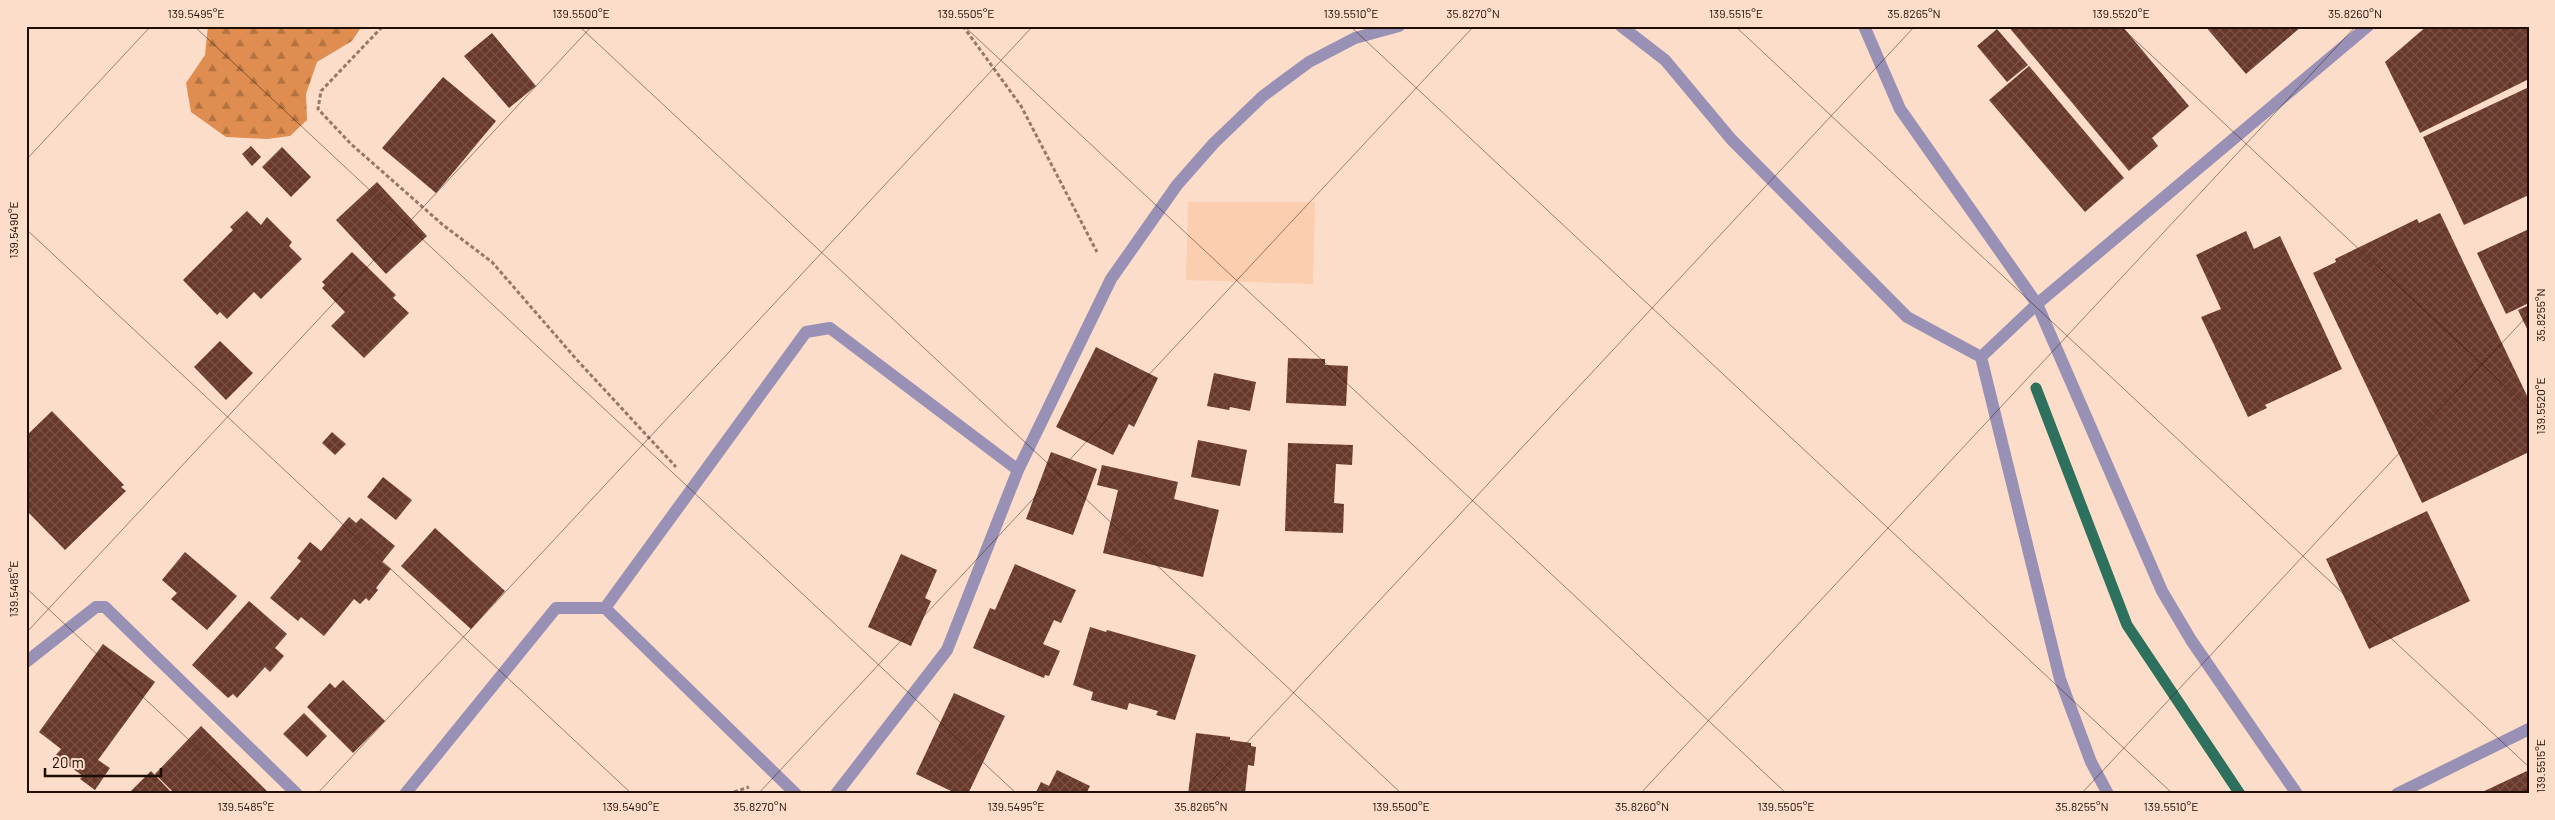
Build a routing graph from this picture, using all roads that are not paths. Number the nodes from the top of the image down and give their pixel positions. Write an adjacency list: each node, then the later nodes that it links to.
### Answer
1 (1399, 26): 7 (street)
2 (1621, 26): 6 (street)
3 (1864, 26): 5 (street)
4 (2368, 26): 5 (street)
5 (2037, 304): 6 (street); 16 (street)
6 (1981, 357): 15 (street)
7 (1018, 470): 8 (street); 14 (street)
8 (604, 608): 12 (street); 13 (street)
9 (26, 662): 11 (street)
10 (2529, 729): 17 (street)
11 (297, 794)
12 (405, 794)
13 (796, 794)
14 (836, 794)
15 (2108, 794)
16 (2297, 794)
17 (2397, 794)

